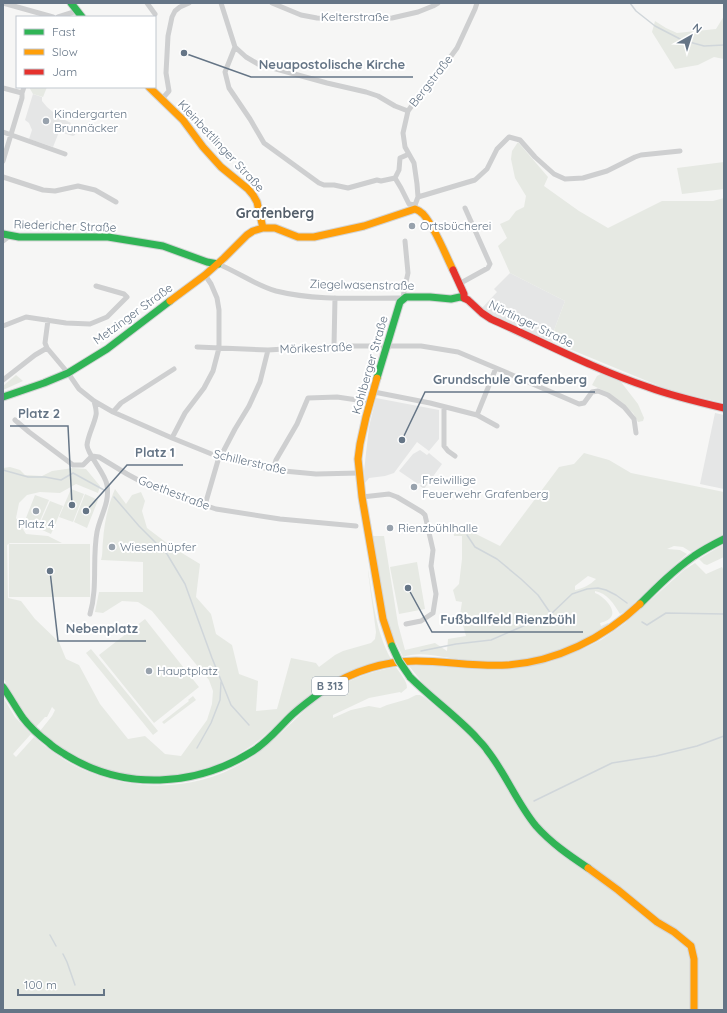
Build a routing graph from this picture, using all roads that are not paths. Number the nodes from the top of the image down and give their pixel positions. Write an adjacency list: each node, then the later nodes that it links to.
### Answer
1 (3, 3): 12 (street)
2 (71, 3): 10 (street)
3 (147, 3): 11 (street)
4 (189, 3): 19 (street)
5 (221, 3): 15 (street)
6 (272, 3): 9 (street, Kelterstraße)
7 (438, 3): 9 (street, Kelterstraße)
8 (477, 3): 20 (street, Bergstraße)
9 (282, 5)
10 (77, 11): 13 (street); 14 (street)
11 (155, 14)
12 (49, 16)
13 (61, 16)
14 (81, 16)
15 (235, 47): 20 (street); 28 (street)
16 (3, 88): 18 (street)
17 (150, 88): 19 (street, Kleinbettlinger Straße)
18 (23, 90): 22 (street)
19 (162, 99): 33 (street, Kleinbettlinger Straße)
20 (408, 111): 25 (street, Bergstraße)
21 (3, 132): 22 (street)
22 (12, 134): 24 (street); 26 (street)
23 (680, 151): 29 (street)
24 (65, 154)
25 (409, 154): 28 (street); 29 (street, Bergstraße)
26 (3, 161)
27 (3, 177): 30 (street)
28 (395, 178): 31 (street)
29 (418, 197): 31 (street, Bergstraße)
30 (116, 202)
31 (415, 207): 33 (street); 39 (street, Nürtinger Straße)
32 (465, 208): 39 (street)
33 (263, 228): 37 (street, Metzinger Straße)
34 (6, 235): 35 (street); 37 (street, Riedericher Straße)
35 (3, 241)
36 (405, 241): 43 (street, Kohlberger Straße)
37 (218, 264): 38 (street, Metzinger Straße); 41 (street, Ziegelwasenstraße)
38 (205, 275): 50 (street); 54 (street, Metzinger Straße)
39 (459, 284): 42 (street, Nürtinger Straße)
40 (96, 286): 44 (street)
41 (335, 298): 43 (street, Ziegelwasenstraße); 46 (street)
42 (464, 298): 43 (street, Ziegelwasenstraße); 61 (street, Nürtinger Straße)
43 (403, 299): 47 (street, Kohlberger Straße)
44 (48, 320): 45 (street); 49 (street)
45 (3, 326)
46 (334, 346): 47 (street, Mörikestraße); 51 (street, Mörikestraße)
47 (388, 346): 52 (street, Mörikestraße); 56 (street, Kohlberger Straße)
48 (197, 347): 50 (street, Mörikestraße)
49 (47, 348): 54 (street, Schillerstraße); 55 (street)
50 (219, 348): 51 (street, Mörikestraße); 67 (street)
51 (268, 350): 70 (street)
52 (496, 368): 63 (street); 66 (street, Mörikestraße)
53 (174, 369): 62 (street)
54 (68, 373): 57 (street, Metzinger Straße); 58 (street, Schillerstraße)
55 (3, 380)
56 (374, 392): 59 (street, Kohlberger Straße); 60 (street)
57 (3, 397)
58 (94, 400): 62 (street, Schillerstraße); 68 (street)
59 (371, 402): 71 (street); 72 (street, Kohlberger Straße)
60 (444, 407): 63 (street); 69 (street)
61 (724, 408)
62 (113, 412): 67 (street, Schillerstraße)
63 (477, 415): 65 (street)
64 (15, 420): 68 (street)
65 (497, 426)
66 (636, 433)
67 (172, 438): 70 (street, Schillerstraße)
68 (92, 456): 74 (street, Goethestraße); 77 (street)
69 (455, 456)
70 (219, 457): 71 (street, Schillerstraße); 74 (street)
71 (273, 470): 72 (street, Schillerstraße)
72 (359, 473): 73 (street, Kohlberger Straße)
73 (362, 497): 78 (street); 80 (street, Kohlberger Straße, bridge)
74 (205, 506): 75 (street, Goethestraße)
75 (356, 526)
76 (724, 539): 79 (street, B 313)
77 (90, 614)
78 (406, 624)
79 (3, 687)
80 (694, 1010)

